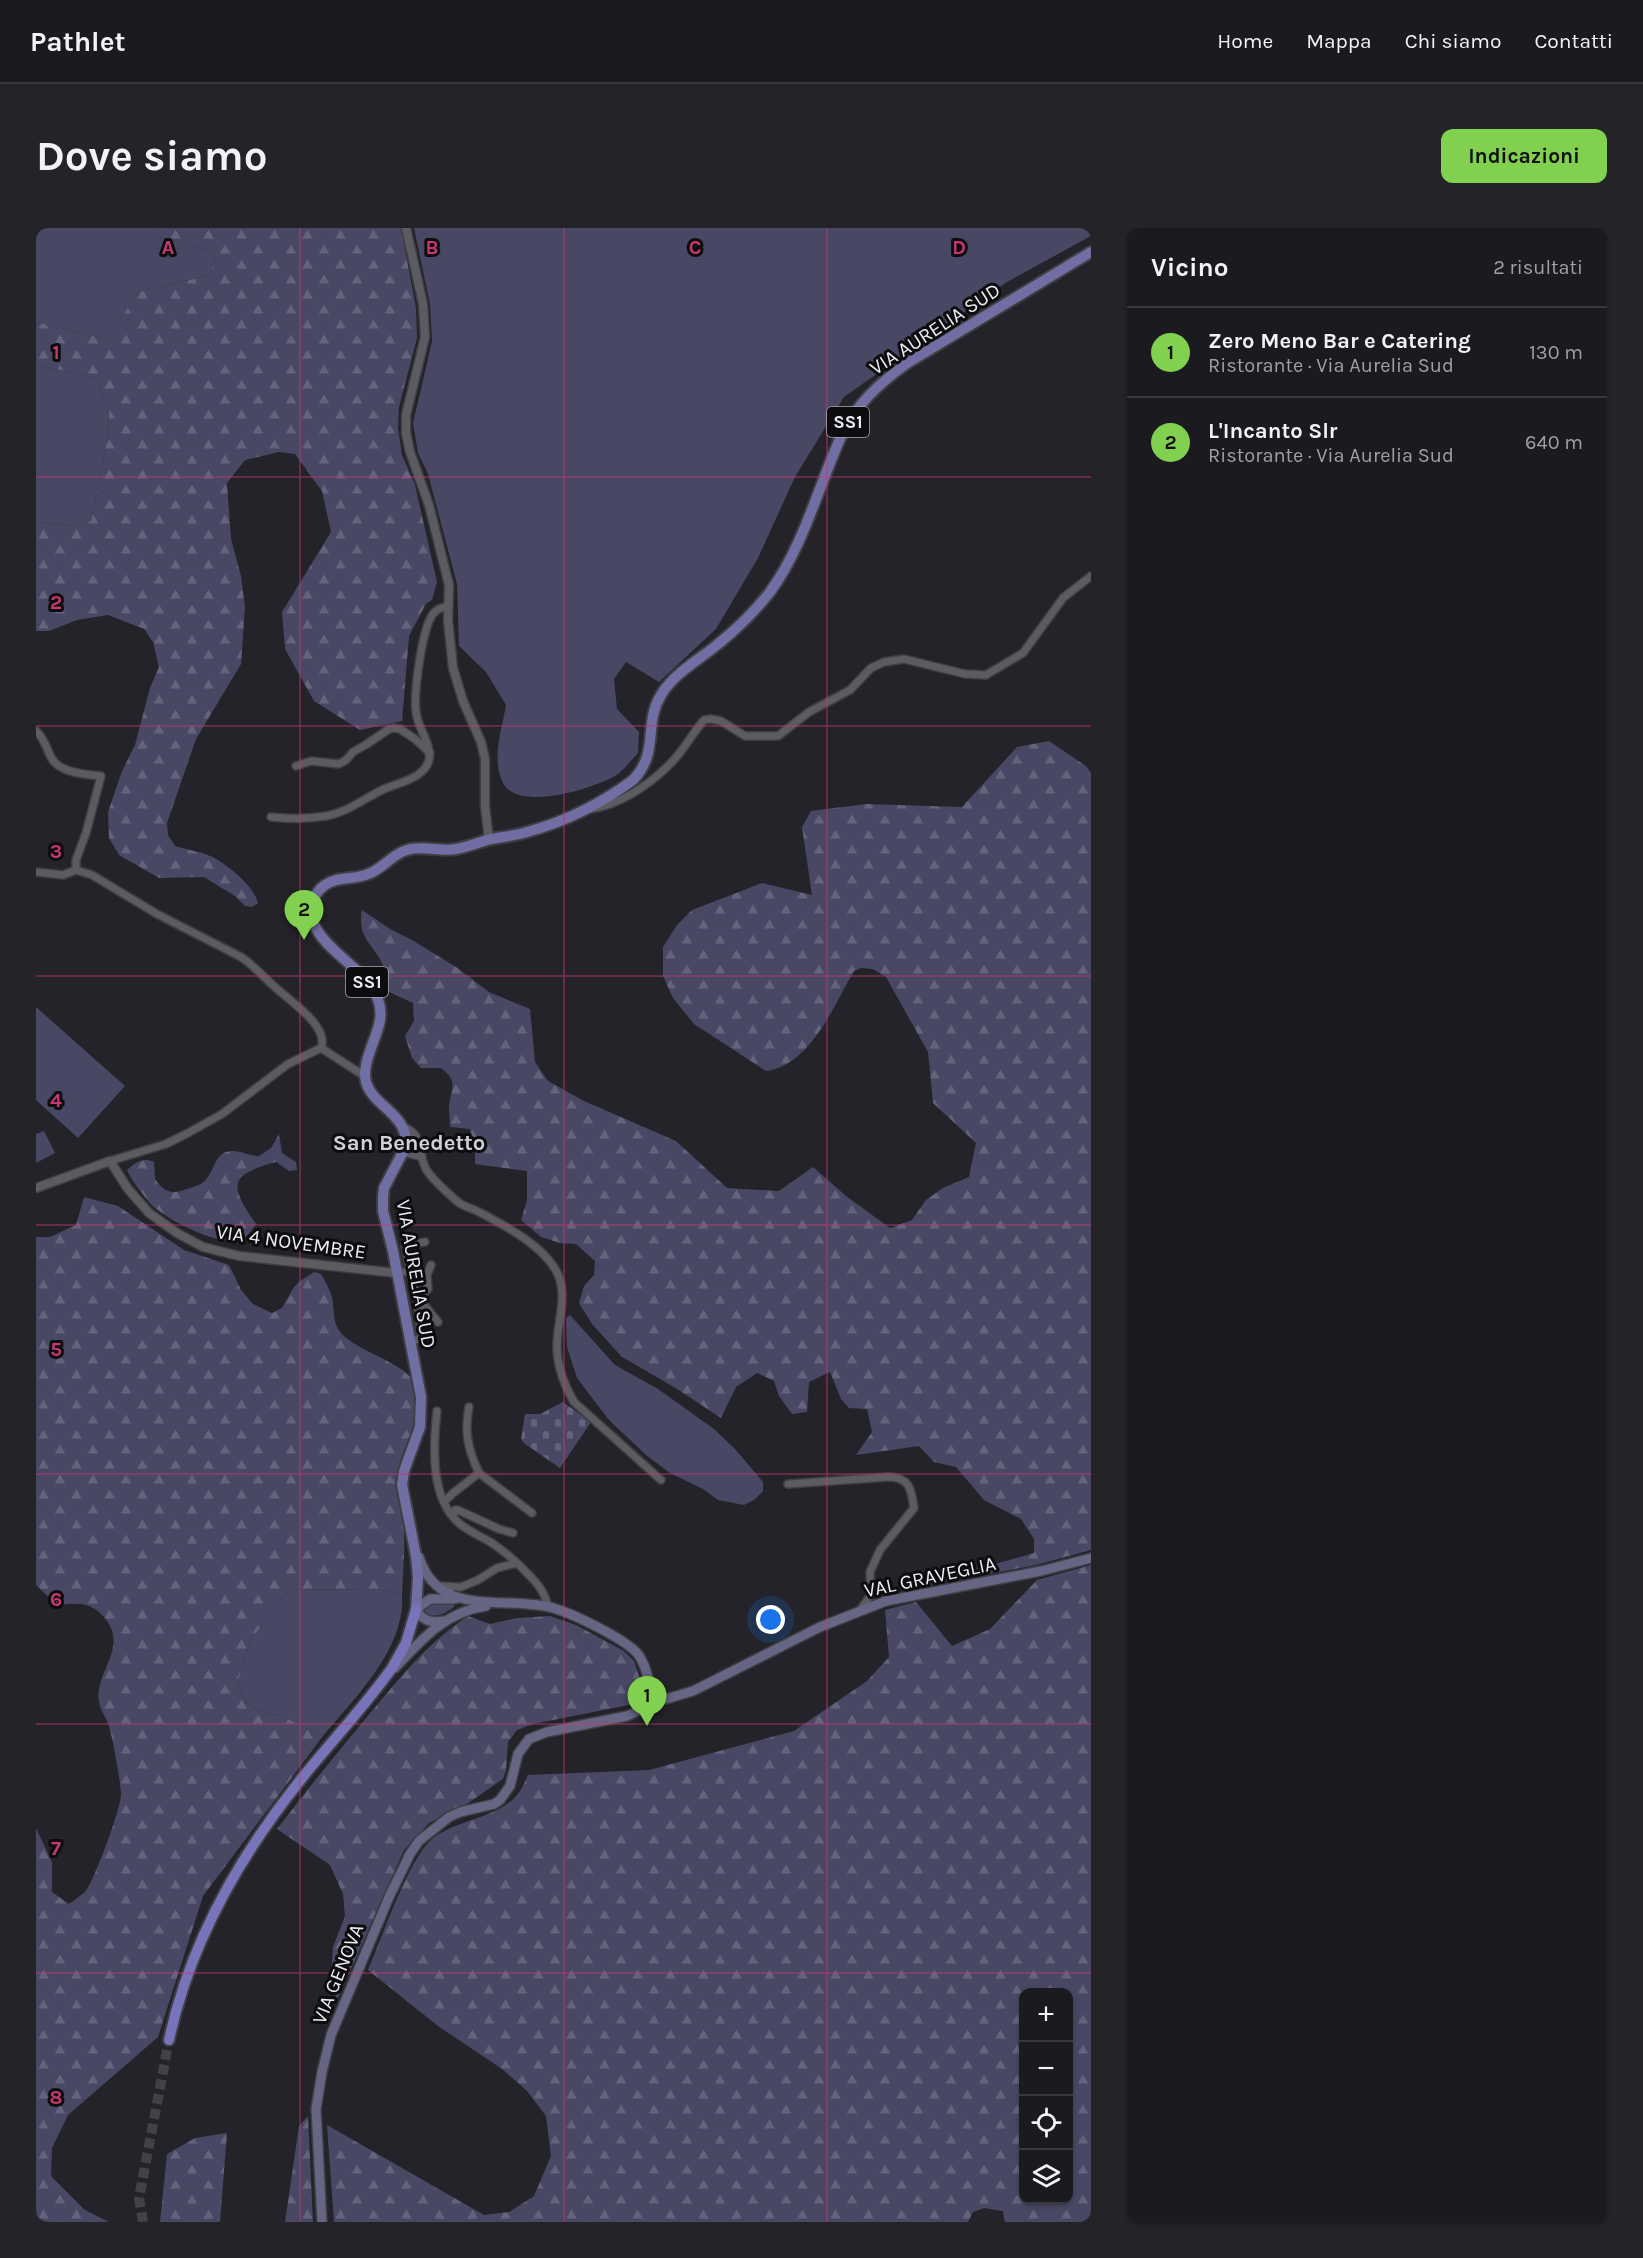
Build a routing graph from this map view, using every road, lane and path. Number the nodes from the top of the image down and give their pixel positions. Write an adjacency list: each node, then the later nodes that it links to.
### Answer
1 (406, 228): 4 (street)
2 (1091, 252): 8 (main road, VIA AURELIA SUD / SS1)
3 (1091, 576): 8 (street)
4 (449, 607): 6 (street); 10 (street)
5 (36, 730): 11 (street)
6 (430, 753): 7 (street); 9 (street)
7 (296, 766)
8 (583, 810): 10 (main road, VIA AURELIA SUD / SS1)
9 (271, 817)
10 (489, 840): 14 (main road, VIA AURELIA SUD / SS1)
11 (76, 870): 12 (street); 13 (street)
12 (36, 872)
13 (321, 1048): 14 (street); 18 (street)
14 (366, 1077): 15 (main road)
15 (404, 1127): 16 (main road, VIA AURELIA SUD); 17 (street)
16 (403, 1152): 17 (street); 23 (main road, VIA AURELIA SUD)
17 (422, 1157): 29 (street)
18 (110, 1161): 19 (street); 23 (street, VIA 4 NOVEMBRE)
19 (36, 1188)
20 (425, 1242): 22 (street)
21 (431, 1265): 22 (street)
22 (410, 1271): 23 (street)
23 (396, 1273): 25 (main road, VIA AURELIA SUD)
24 (438, 1322): 25 (street)
25 (410, 1342): 35 (main road, VIA AURELIA SUD)
26 (468, 1407): 28 (street)
27 (437, 1412): 31 (street)
28 (479, 1473): 31 (street); 32 (street)
29 (661, 1480)
30 (788, 1485): 43 (street)
31 (444, 1502): 33 (street)
32 (532, 1513)
33 (453, 1516): 34 (street); 37 (street)
34 (513, 1533)
35 (412, 1536): 38 (main road, VIA AURELIA SUD); 42 (main road)
36 (1091, 1558): 43 (main road, VAL GRAVEGLIA)
37 (517, 1563): 38 (street); 41 (street)
38 (436, 1586): 39 (main road)
39 (463, 1600): 40 (main road); 42 (main road)
40 (496, 1604): 41 (main road); 44 (main road)
41 (549, 1607): 46 (main road)
42 (416, 1609): 44 (main road); 45 (highway)
43 (861, 1610): 46 (main road, VAL GRAVEGLIA)
44 (443, 1621): 45 (main road)
45 (381, 1683): 47 (highway)
46 (650, 1697): 48 (main road, VIA GENOVA)
47 (170, 2040)
48 (322, 2222)

